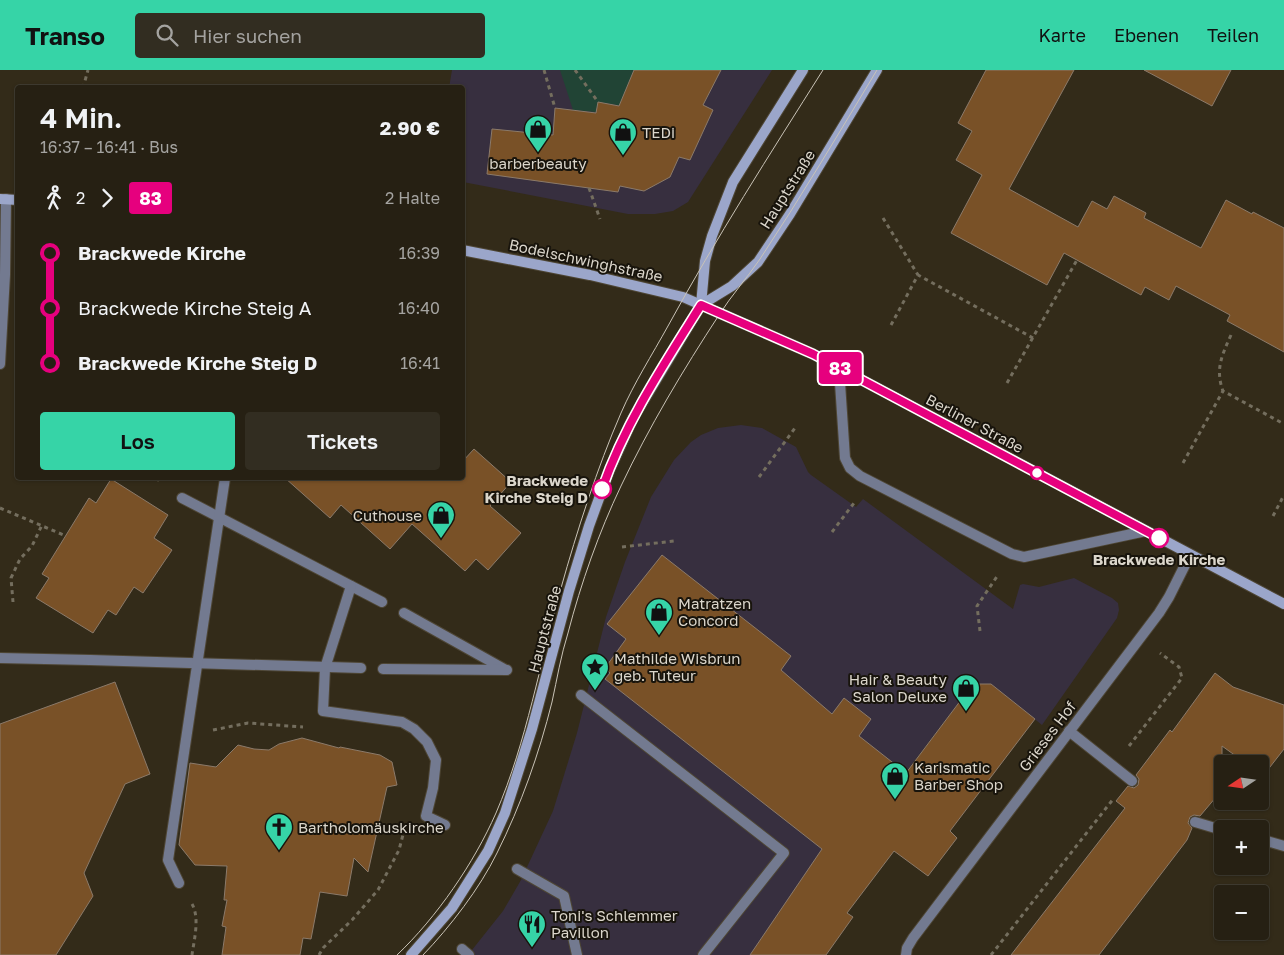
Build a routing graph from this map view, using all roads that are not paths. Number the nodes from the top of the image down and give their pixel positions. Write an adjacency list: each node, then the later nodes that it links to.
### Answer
1 (803, 70): 5 (street, Hauptstraße)
2 (877, 70): 5 (street, Hauptstraße)
3 (3, 199): 6 (street)
4 (465, 251): 5 (street, Bodelschwinghstraße)
5 (701, 305): 7 (street, Berliner Straße); 32 (street, Hauptstraße)
6 (0, 364)
7 (839, 368): 11 (street, Berliner Straße); 11 (street)
8 (226, 480): 10 (street)
9 (182, 498): 10 (street)
10 (219, 517): 13 (street); 18 (street)
11 (1146, 531): 12 (street, Berliner Straße)
12 (1190, 555): 15 (street, Berliner Straße); 23 (street, Grieses Hof)
13 (351, 586): 14 (street); 19 (street)
14 (382, 602)
15 (1284, 604)
16 (404, 613): 21 (street)
17 (0, 658): 18 (street)
18 (198, 664): 19 (street); 31 (street)
19 (325, 668): 20 (street); 26 (street)
20 (361, 668)
21 (383, 669)
22 (581, 695): 34 (street)
23 (1069, 730): 24 (street); 35 (street, Grieses Hof)
24 (1132, 781)
25 (1195, 822): 27 (street)
26 (444, 826)
27 (1214, 828)
28 (1269, 842): 29 (street)
29 (1284, 846)
30 (517, 869): 33 (street)
31 (179, 882)
32 (411, 955)
33 (576, 955)
34 (703, 955)
35 (906, 955)

